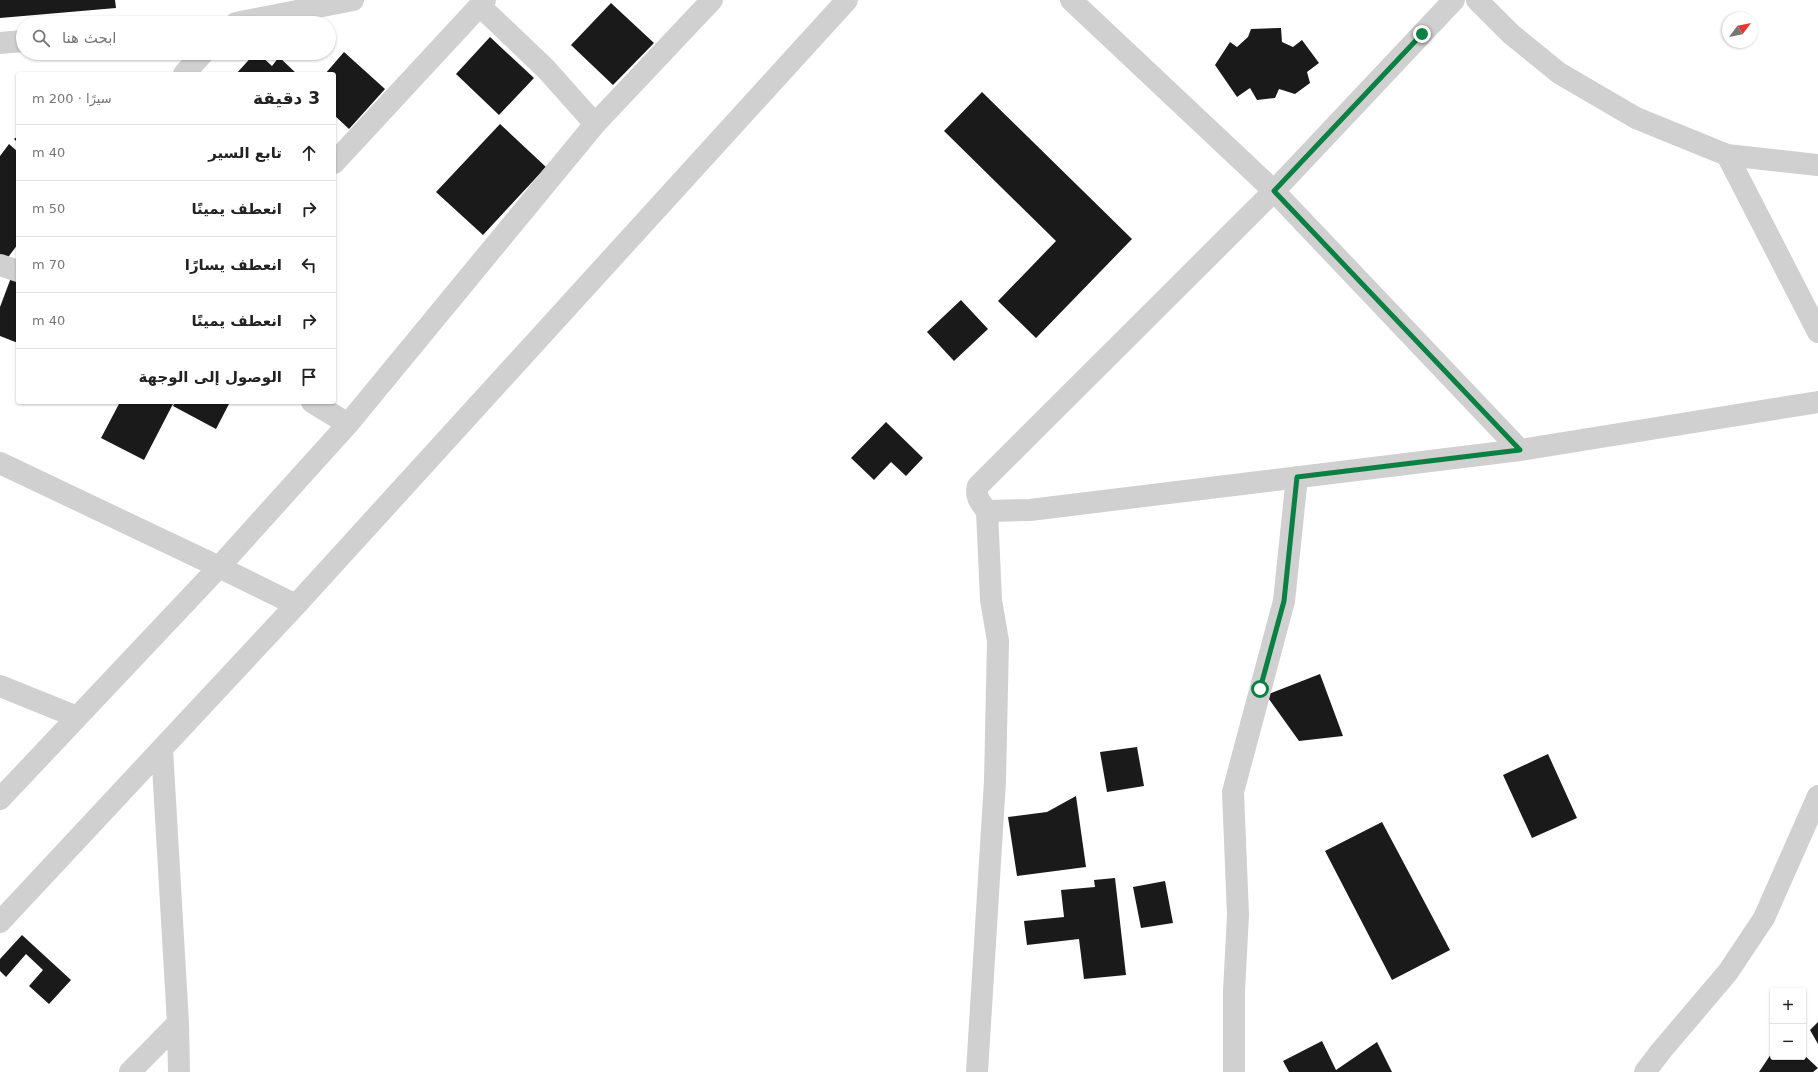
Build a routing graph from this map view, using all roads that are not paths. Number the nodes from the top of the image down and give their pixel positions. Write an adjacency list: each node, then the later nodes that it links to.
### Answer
1 (353, 0): 8 (street)
2 (712, 0): 13 (street)
3 (847, 0): 27 (street)
4 (1071, 0): 17 (street)
5 (1454, 0): 17 (street)
6 (1477, 0): 14 (street)
7 (482, 3): 13 (street); 15 (street)
8 (272, 16)
9 (16, 42): 10 (street)
10 (0, 43)
11 (197, 60): 12 (street)
12 (186, 72)
13 (595, 124): 21 (street)
14 (1727, 155): 16 (street); 18 (street)
15 (336, 161)
16 (1818, 165)
17 (1274, 191): 22 (street); 25 (street)
18 (1818, 332)
19 (1818, 402): 22 (street)
20 (315, 404): 21 (street)
21 (348, 424): 26 (street)
22 (1520, 450): 24 (street)
23 (0, 463): 26 (street)
24 (1297, 477): 25 (street); 38 (street)
25 (987, 511): 37 (street)
26 (219, 567): 27 (street); 29 (street)
27 (296, 605): 30 (street)
28 (0, 686): 29 (street)
29 (77, 717): 32 (street)
30 (162, 748): 33 (street); 34 (street)
31 (1818, 796): 39 (street)
32 (0, 799)
33 (0, 922)
34 (178, 1023): 35 (street); 36 (street)
35 (130, 1072)
36 (179, 1072)
37 (977, 1072)
38 (1234, 1072)
39 (1645, 1072)

